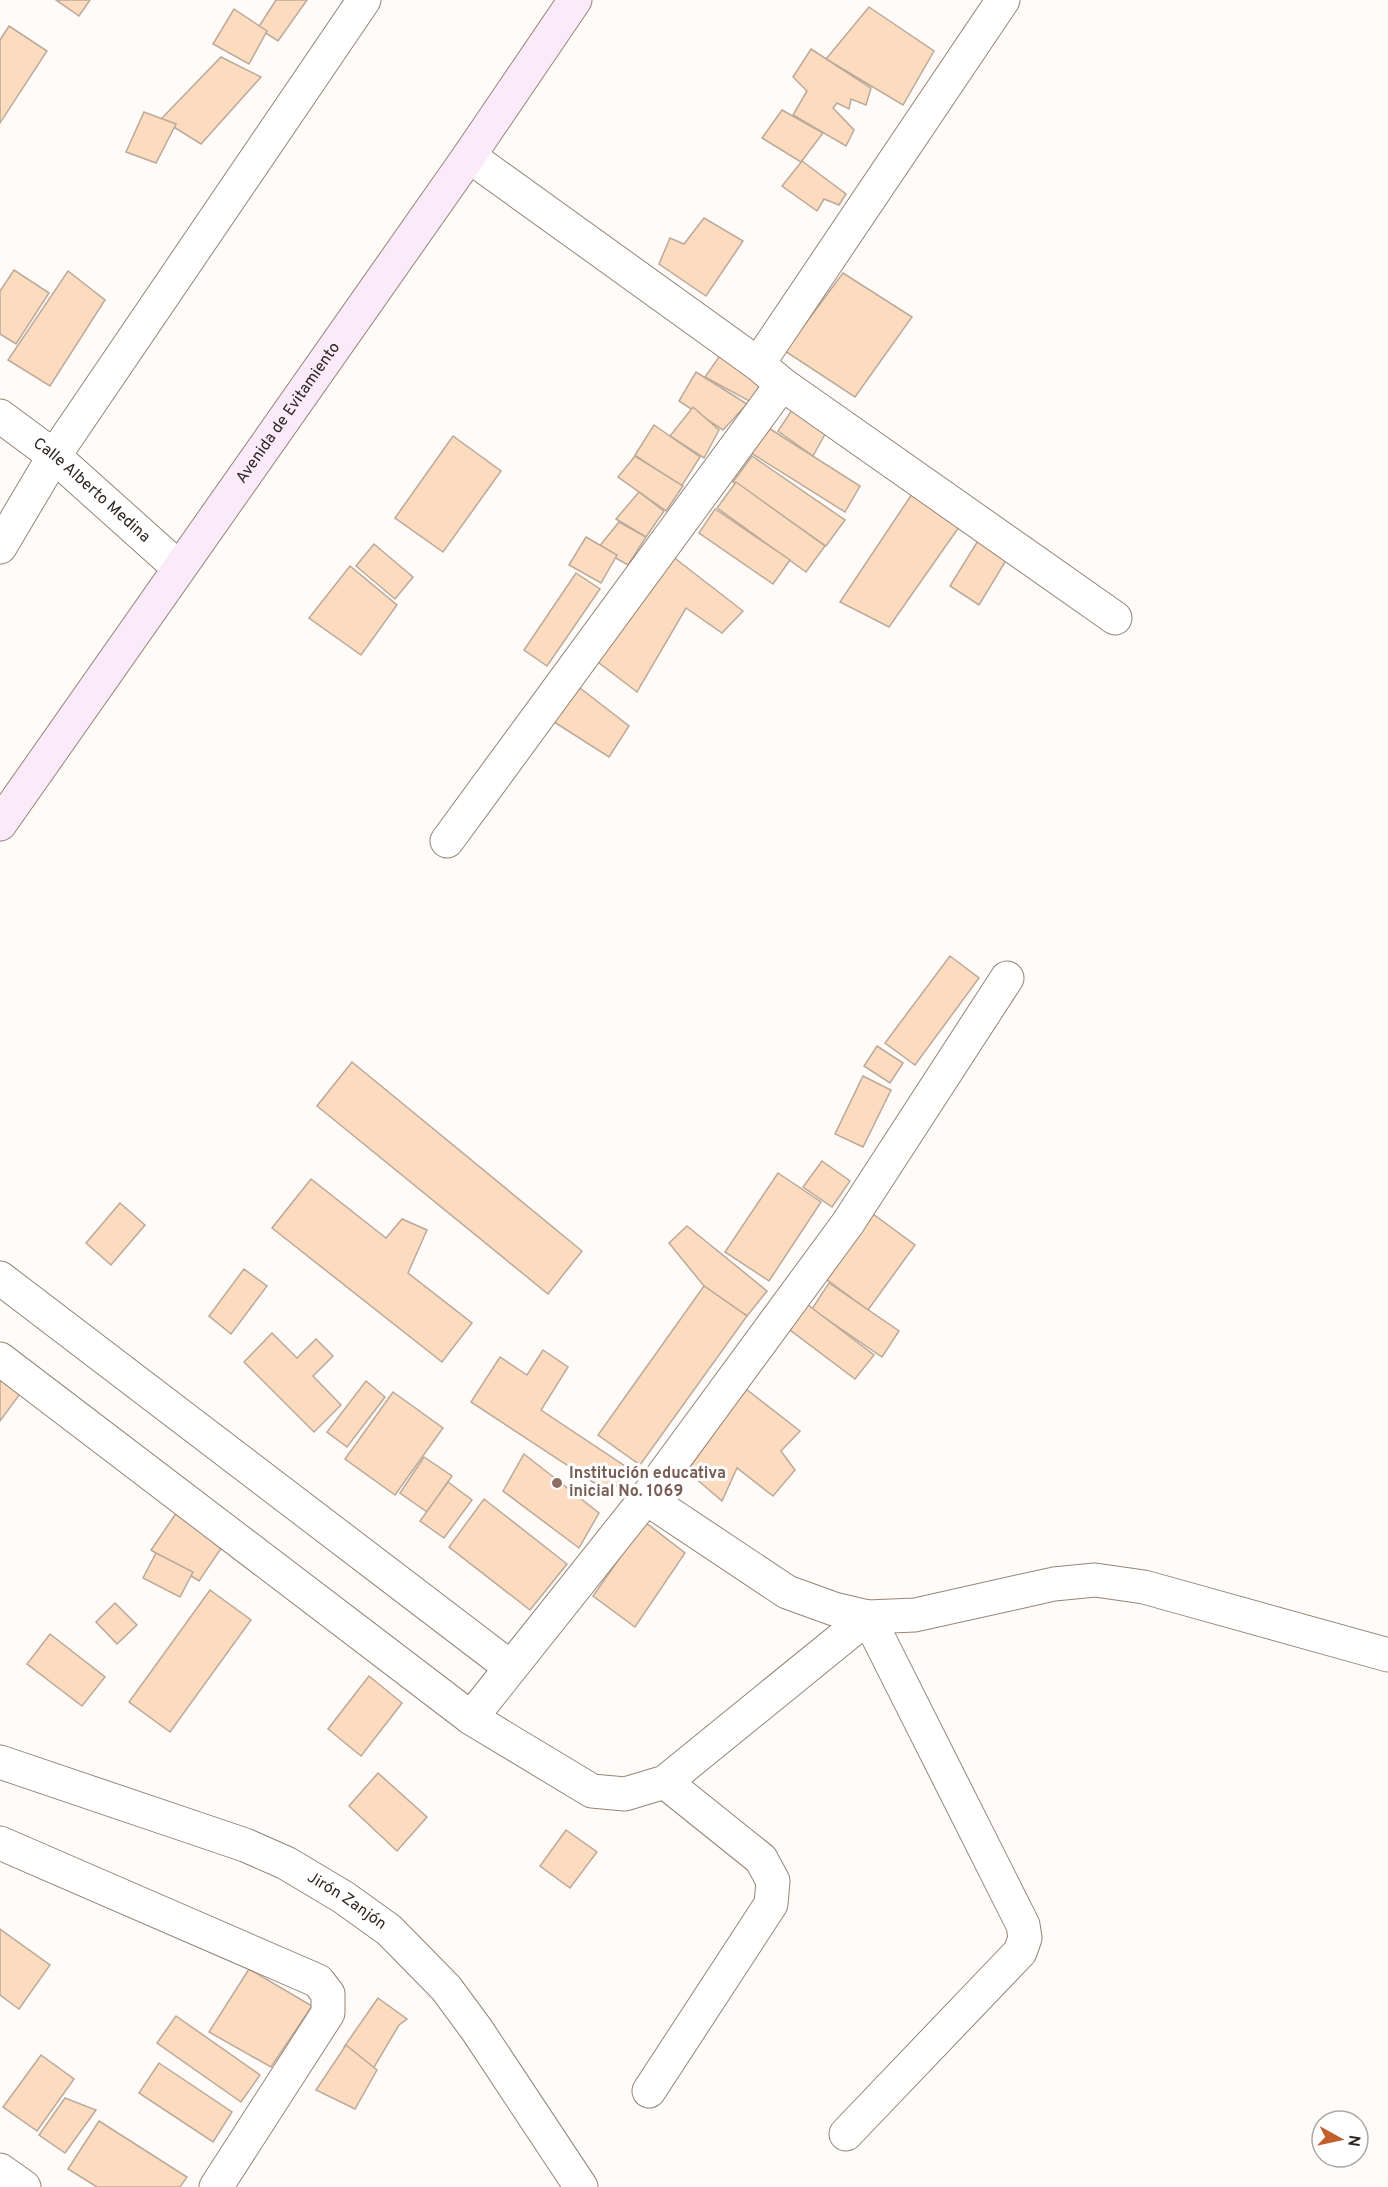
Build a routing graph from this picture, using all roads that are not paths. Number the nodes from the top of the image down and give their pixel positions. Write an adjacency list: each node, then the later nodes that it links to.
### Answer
1 (364, 0): 7 (street)
2 (575, 0): 4 (street, Avenida de Evitamiento)
3 (1002, 0): 5 (street)
4 (470, 156): 5 (street); 9 (street, Avenida de Evitamiento)
5 (770, 374): 10 (street); 12 (street)
6 (0, 416): 7 (street, Calle Alberto Medina)
7 (54, 456): 8 (street); 9 (street, Calle Alberto Medina)
8 (0, 548)
9 (179, 568): 11 (street, Avenida de Evitamiento)
10 (1115, 618)
11 (0, 825)
12 (447, 841)
13 (1007, 978): 16 (street)
14 (0, 1278): 19 (street)
15 (0, 1359): 20 (street)
16 (646, 1498): 17 (street); 19 (street)
17 (868, 1617): 18 (street); 22 (street); 25 (street)
18 (1388, 1655)
19 (510, 1667): 20 (street)
20 (471, 1718): 22 (street)
21 (0, 1762): 29 (street, Jirón Zanjón)
22 (665, 1782): 24 (street)
23 (0, 1843): 28 (street)
24 (649, 2091)
25 (846, 2134)
26 (0, 2170): 27 (street)
27 (24, 2187)
28 (216, 2187)
29 (581, 2187)

